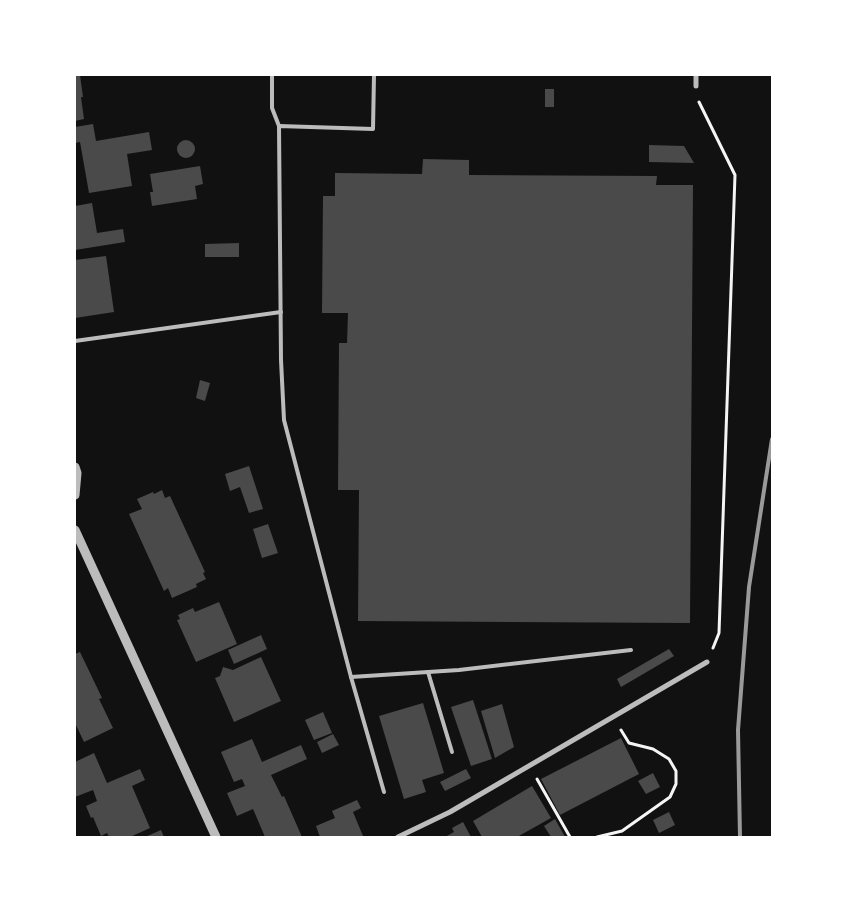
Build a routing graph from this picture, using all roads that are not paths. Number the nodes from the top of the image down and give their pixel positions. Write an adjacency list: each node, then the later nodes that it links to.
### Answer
1 (272, 75): 5 (lane)
2 (374, 75): 5 (lane)
3 (696, 75): 4 (street)
4 (696, 86)
5 (279, 126): 6 (lane)
6 (281, 312): 7 (lane); 14 (lane)
7 (75, 341)
8 (75, 467): 9 (street)
9 (75, 495)
10 (75, 530): 17 (street)
11 (631, 650): 13 (lane)
12 (706, 662): 18 (street)
13 (428, 672): 14 (lane); 15 (lane)
14 (351, 677): 16 (lane)
15 (452, 752)
16 (384, 792)
17 (216, 837)
18 (398, 837)

